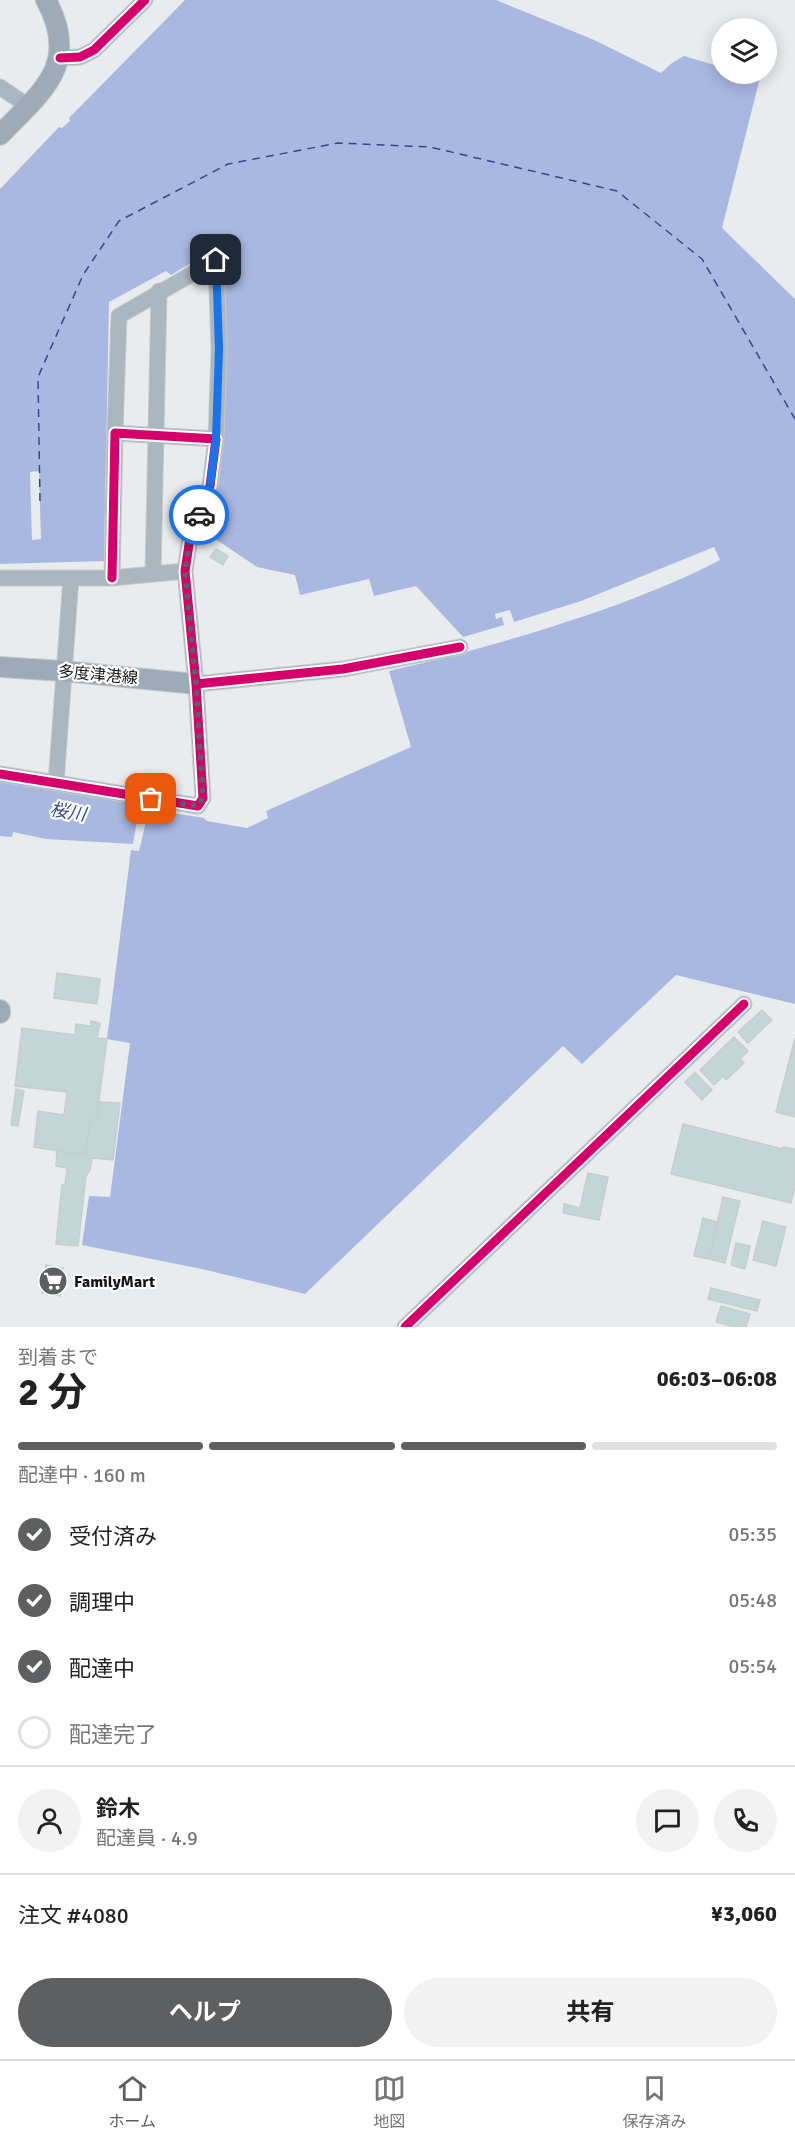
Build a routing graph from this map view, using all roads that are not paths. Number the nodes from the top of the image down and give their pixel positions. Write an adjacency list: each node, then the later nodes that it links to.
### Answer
1 (46, 0): 3 (main road)
2 (145, 0): 3 (street)
3 (60, 58): 5 (main road)
4 (0, 87): 5 (street)
5 (28, 106): 6 (main road)
6 (0, 135)
7 (159, 291): 8 (street); 9 (street); 10 (street)
8 (115, 433): 9 (street); 15 (street)
9 (156, 436): 10 (street); 12 (street)
10 (216, 439): 11 (street)
11 (185, 571): 12 (street); 19 (street)
12 (153, 574): 15 (street)
13 (0, 578): 14 (street)
14 (71, 578): 15 (street); 18 (street)
15 (112, 578)
16 (460, 647): 19 (street)
17 (0, 667): 18 (main road, 多度津港線)
18 (63, 670): 19 (main road, 多度津港線); 21 (street)
19 (196, 684): 21 (street)
20 (0, 774): 21 (street)
21 (56, 783)
22 (744, 1004): 23 (street)
23 (405, 1327)

